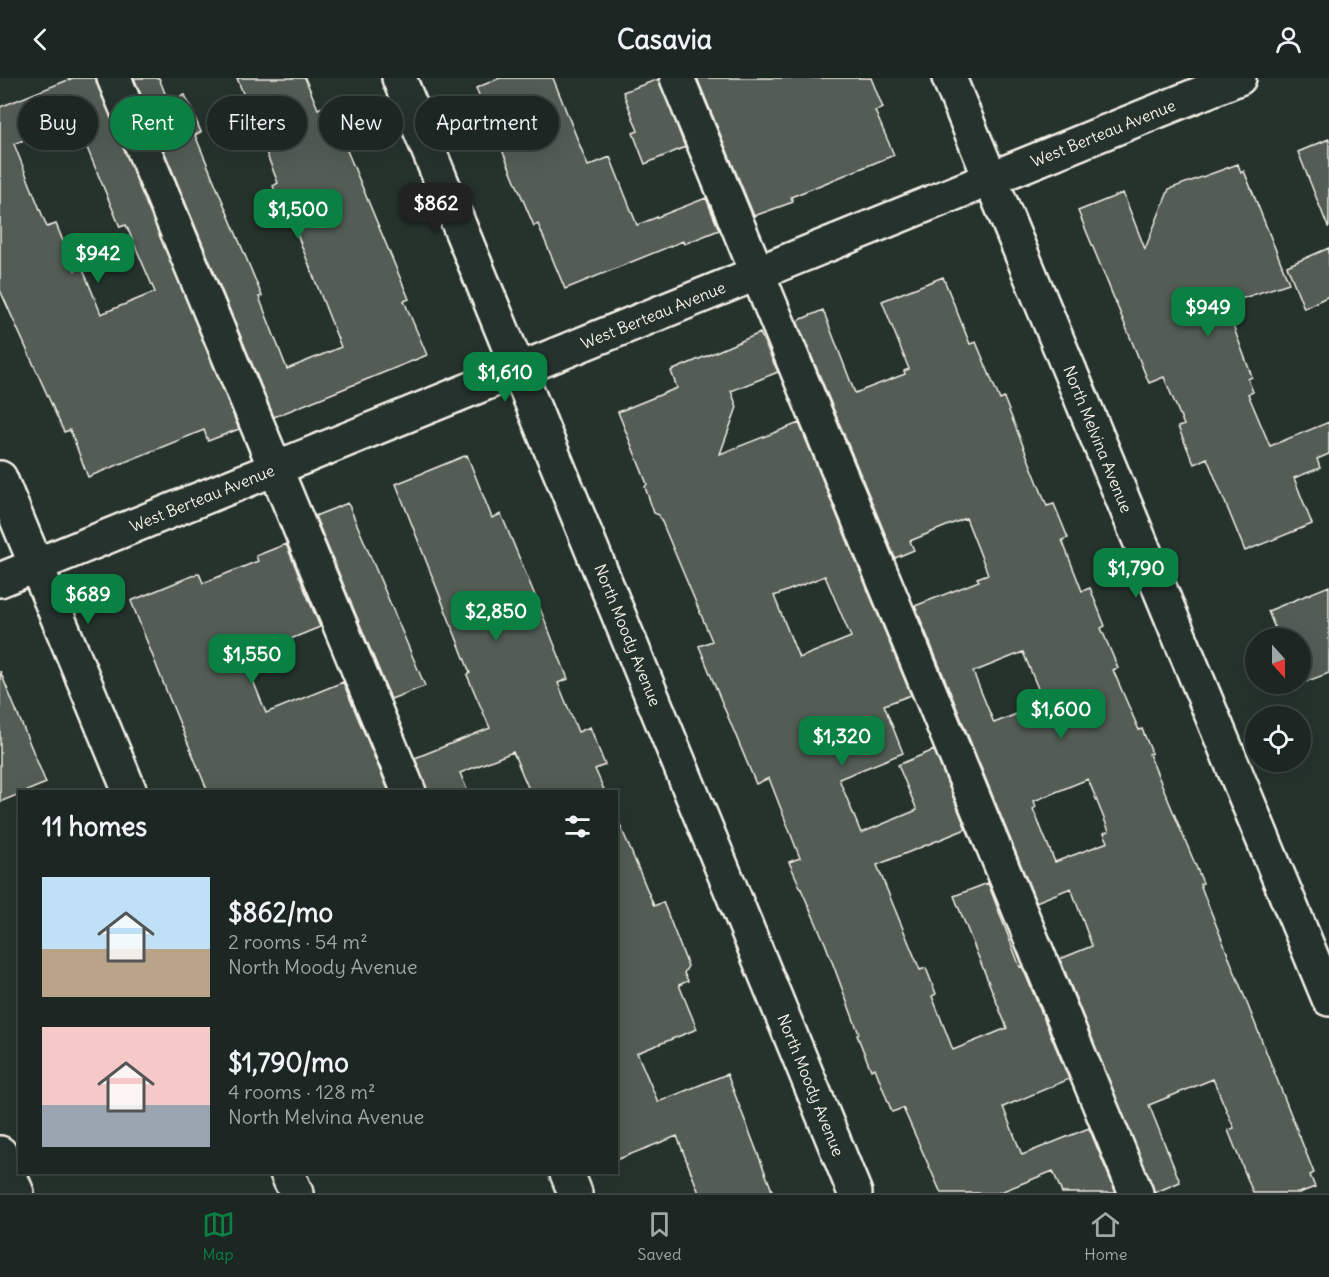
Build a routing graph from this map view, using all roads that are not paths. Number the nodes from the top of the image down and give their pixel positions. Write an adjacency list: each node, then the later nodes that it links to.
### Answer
1 (114, 78): 9 (street)
2 (399, 78): 8 (street, North Moody Avenue)
3 (677, 78): 7 (street)
4 (949, 78): 6 (street, North Melvina Avenue)
5 (1239, 78): 6 (street, West Berteau Avenue)
6 (990, 179): 7 (street, West Berteau Avenue); 15 (street, North Melvina Avenue)
7 (757, 273): 8 (street, West Berteau Avenue); 23 (street)
8 (519, 370): 9 (street, West Berteau Avenue); 22 (street, North Moody Avenue)
9 (275, 469): 11 (street, West Berteau Avenue); 14 (street)
10 (0, 478): 11 (street)
11 (36, 566): 12 (street, West Berteau Avenue); 13 (street)
12 (0, 580)
13 (129, 790)
14 (408, 790)
15 (1329, 999)
16 (0, 1153): 19 (street)
17 (287, 1174): 20 (street)
18 (567, 1174): 21 (street)
19 (17, 1193)
20 (296, 1193)
21 (575, 1193)
22 (855, 1193)
23 (1136, 1193)

